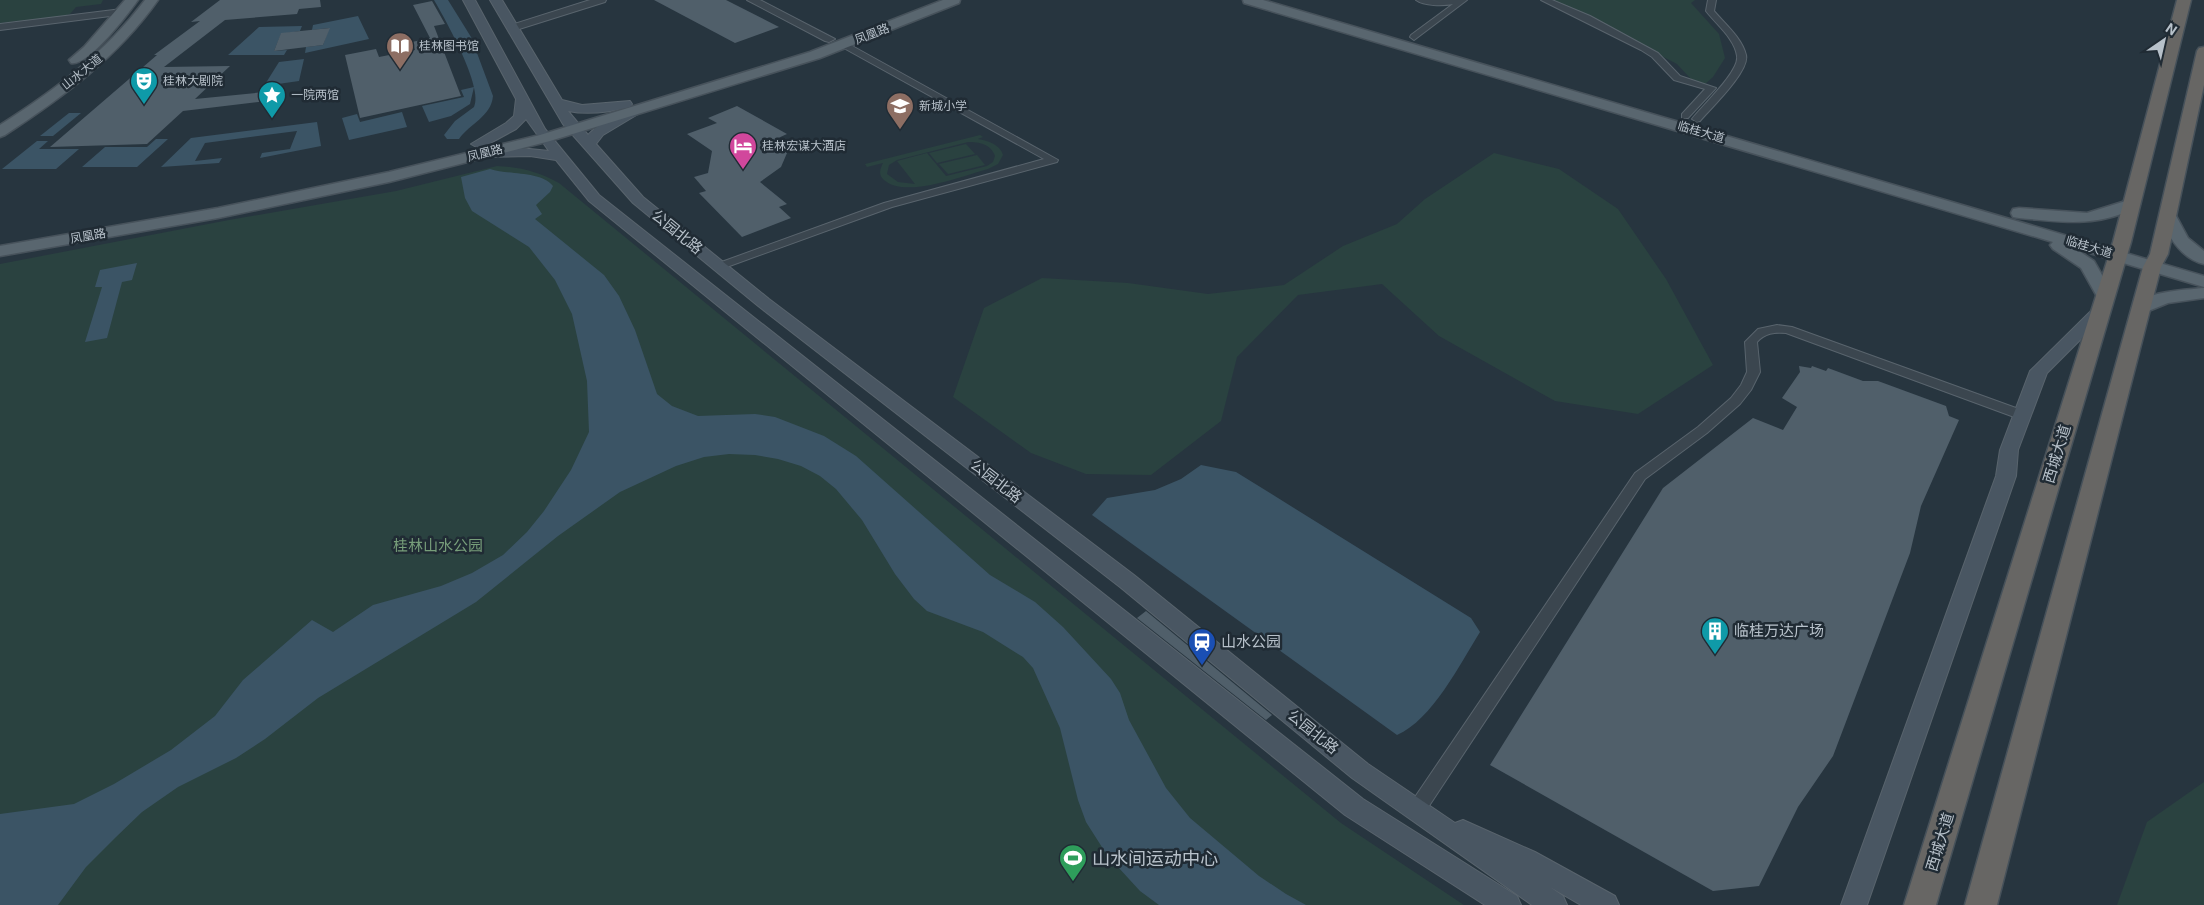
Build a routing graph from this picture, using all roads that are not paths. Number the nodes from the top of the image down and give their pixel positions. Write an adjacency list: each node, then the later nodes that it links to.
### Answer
1 (132, 0): 18 (main road, 山水大道)
2 (152, 0): 31 (main road, 山水大道)
3 (469, 0): 25 (main road, 公园北路)
4 (496, 0): 20 (main road, 公园北路)
5 (594, 0): 20 (street)
6 (601, 0): 20 (street)
7 (752, 0): 22 (street)
8 (762, 0): 22 (street)
9 (931, 0): 22 (main road, 凤凰路)
10 (954, 0): 22 (main road, 凤凰路)
11 (1249, 0): 38 (main road, 临桂大道)
12 (1286, 0): 21 (main road, 临桂大道)
13 (1420, 0): 17 (street)
14 (1545, 0): 29 (street)
15 (1712, 0): 29 (street)
16 (2184, 0): 36 (highway, 西城大道)
17 (1461, 2): 21 (street)
18 (122, 12): 19 (street); 28 (main road, 山水大道)
19 (0, 27)
20 (511, 27): 26 (main road, 公园北路)
21 (1414, 37): 29 (main road, 临桂大道)
22 (836, 40): 27 (main road, 凤凰路); 44 (street)
23 (2204, 51): 24 (highway)
24 (2199, 93): 37 (highway)
25 (522, 99): 32 (main road, 公园北路); 34 (main road)
26 (557, 103): 27 (main road); 30 (main road, 公园北路)
27 (629, 107): 30 (main road, 凤凰路); 33 (main road)
28 (0, 116)
29 (1691, 118): 38 (main road, 临桂大道)
30 (572, 125): 32 (main road, 凤凰路); 33 (main road, 公园北路)
31 (0, 132)
32 (542, 134): 34 (main road, 凤凰路); 35 (main road, 公园北路)
33 (588, 144): 44 (main road, 公园北路)
34 (480, 149): 35 (main road); 39 (main road, 凤凰路); 41 (main road, 凤凰路)
35 (561, 157): 52 (main road, 公园北路)
36 (2132, 204): 38 (main road); 40 (highway, 西城大道)
37 (2168, 216): 42 (main road); 43 (highway)
38 (2017, 219): 40 (main road, 临桂大道); 48 (main road)
39 (0, 239)
40 (2119, 249): 43 (main road, 临桂大道); 48 (highway, 西城大道)
41 (0, 251)
42 (2204, 259)
43 (2156, 260): 45 (main road); 46 (main road); 49 (highway)
44 (720, 266): 51 (main road, 公园北路)
45 (2204, 267)
46 (2204, 282)
47 (2204, 293): 49 (main road)
48 (2103, 303): 50 (main road); 56 (highway, 西城大道)
49 (2141, 308): 57 (highway)
50 (2022, 414): 51 (street); 55 (main road)
51 (1417, 809): 53 (main road, 公园北路); 54 (main road)
52 (1508, 905)
53 (1554, 905)
54 (1606, 905)
55 (1854, 905)
56 (1920, 905)
57 (1982, 905)

